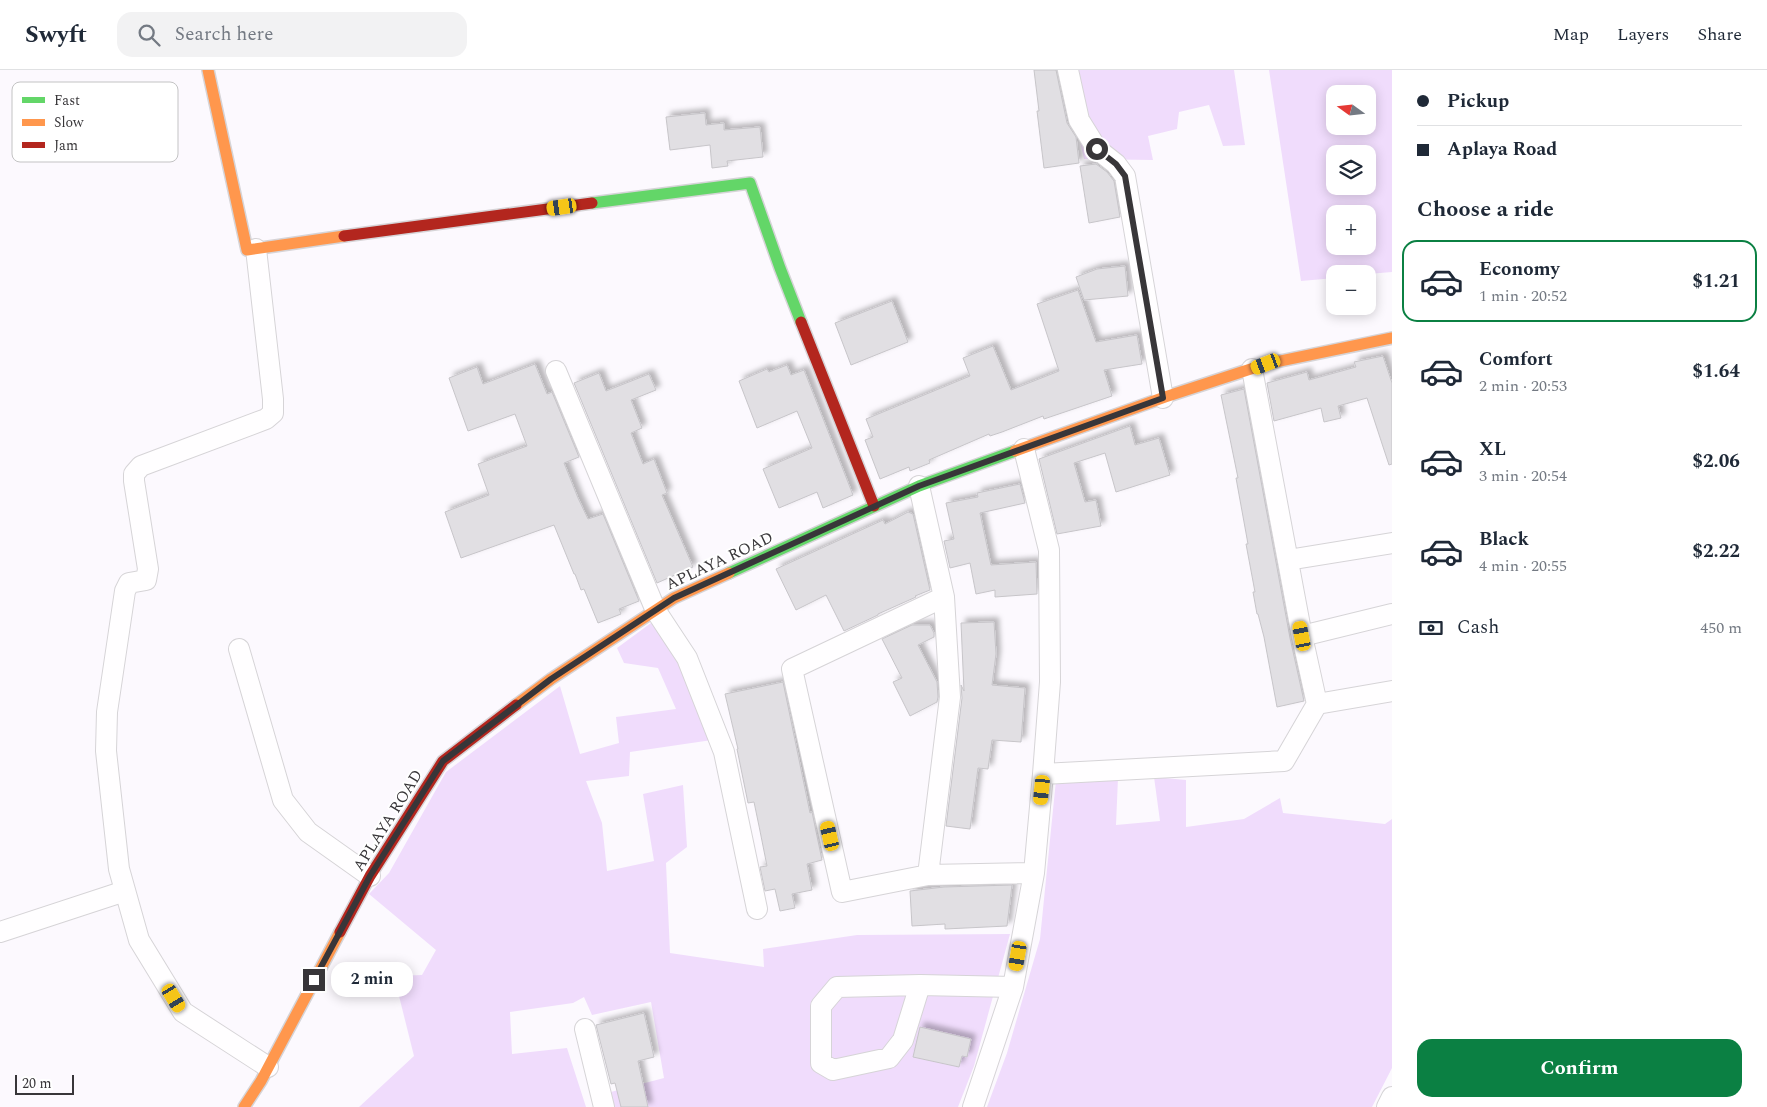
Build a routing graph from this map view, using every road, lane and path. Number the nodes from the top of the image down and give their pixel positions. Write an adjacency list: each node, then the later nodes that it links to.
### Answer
1 (208, 70): 3 (street)
2 (1068, 70): 7 (street)
3 (256, 249): 10 (street); 24 (street)
4 (1392, 338): 5 (street, APLAYA ROAD)
5 (1252, 369): 7 (street, APLAYA ROAD); 12 (street)
6 (556, 371): 14 (street)
7 (1163, 398): 8 (street, APLAYA ROAD)
8 (1024, 449): 9 (street, APLAYA ROAD); 20 (street)
9 (919, 486): 10 (street, APLAYA ROAD); 13 (street)
10 (874, 506): 14 (street, APLAYA ROAD)
11 (1392, 543): 12 (street)
12 (1288, 560): 16 (street)
13 (944, 597): 22 (street); 22 (street)
14 (656, 610): 23 (street, APLAYA ROAD); 25 (street)
15 (1392, 614): 16 (street)
16 (1302, 636): 19 (street)
17 (239, 649): 23 (street)
18 (1392, 691): 19 (street)
19 (1317, 704): 20 (street)
20 (1043, 774): 21 (street)
21 (1034, 873): 22 (street); 28 (street)
22 (928, 875)
23 (370, 876): 30 (street, APLAYA ROAD)
24 (125, 891): 26 (street); 30 (street)
25 (757, 909)
26 (0, 932)
27 (920, 985): 27 (street); 28 (street)
28 (1013, 987): 34 (street)
29 (585, 1029): 33 (street)
30 (268, 1067): 32 (street, APLAYA ROAD)
31 (1392, 1097): 35 (street)
32 (244, 1107)
33 (604, 1107)
34 (973, 1107)
35 (1387, 1107)

